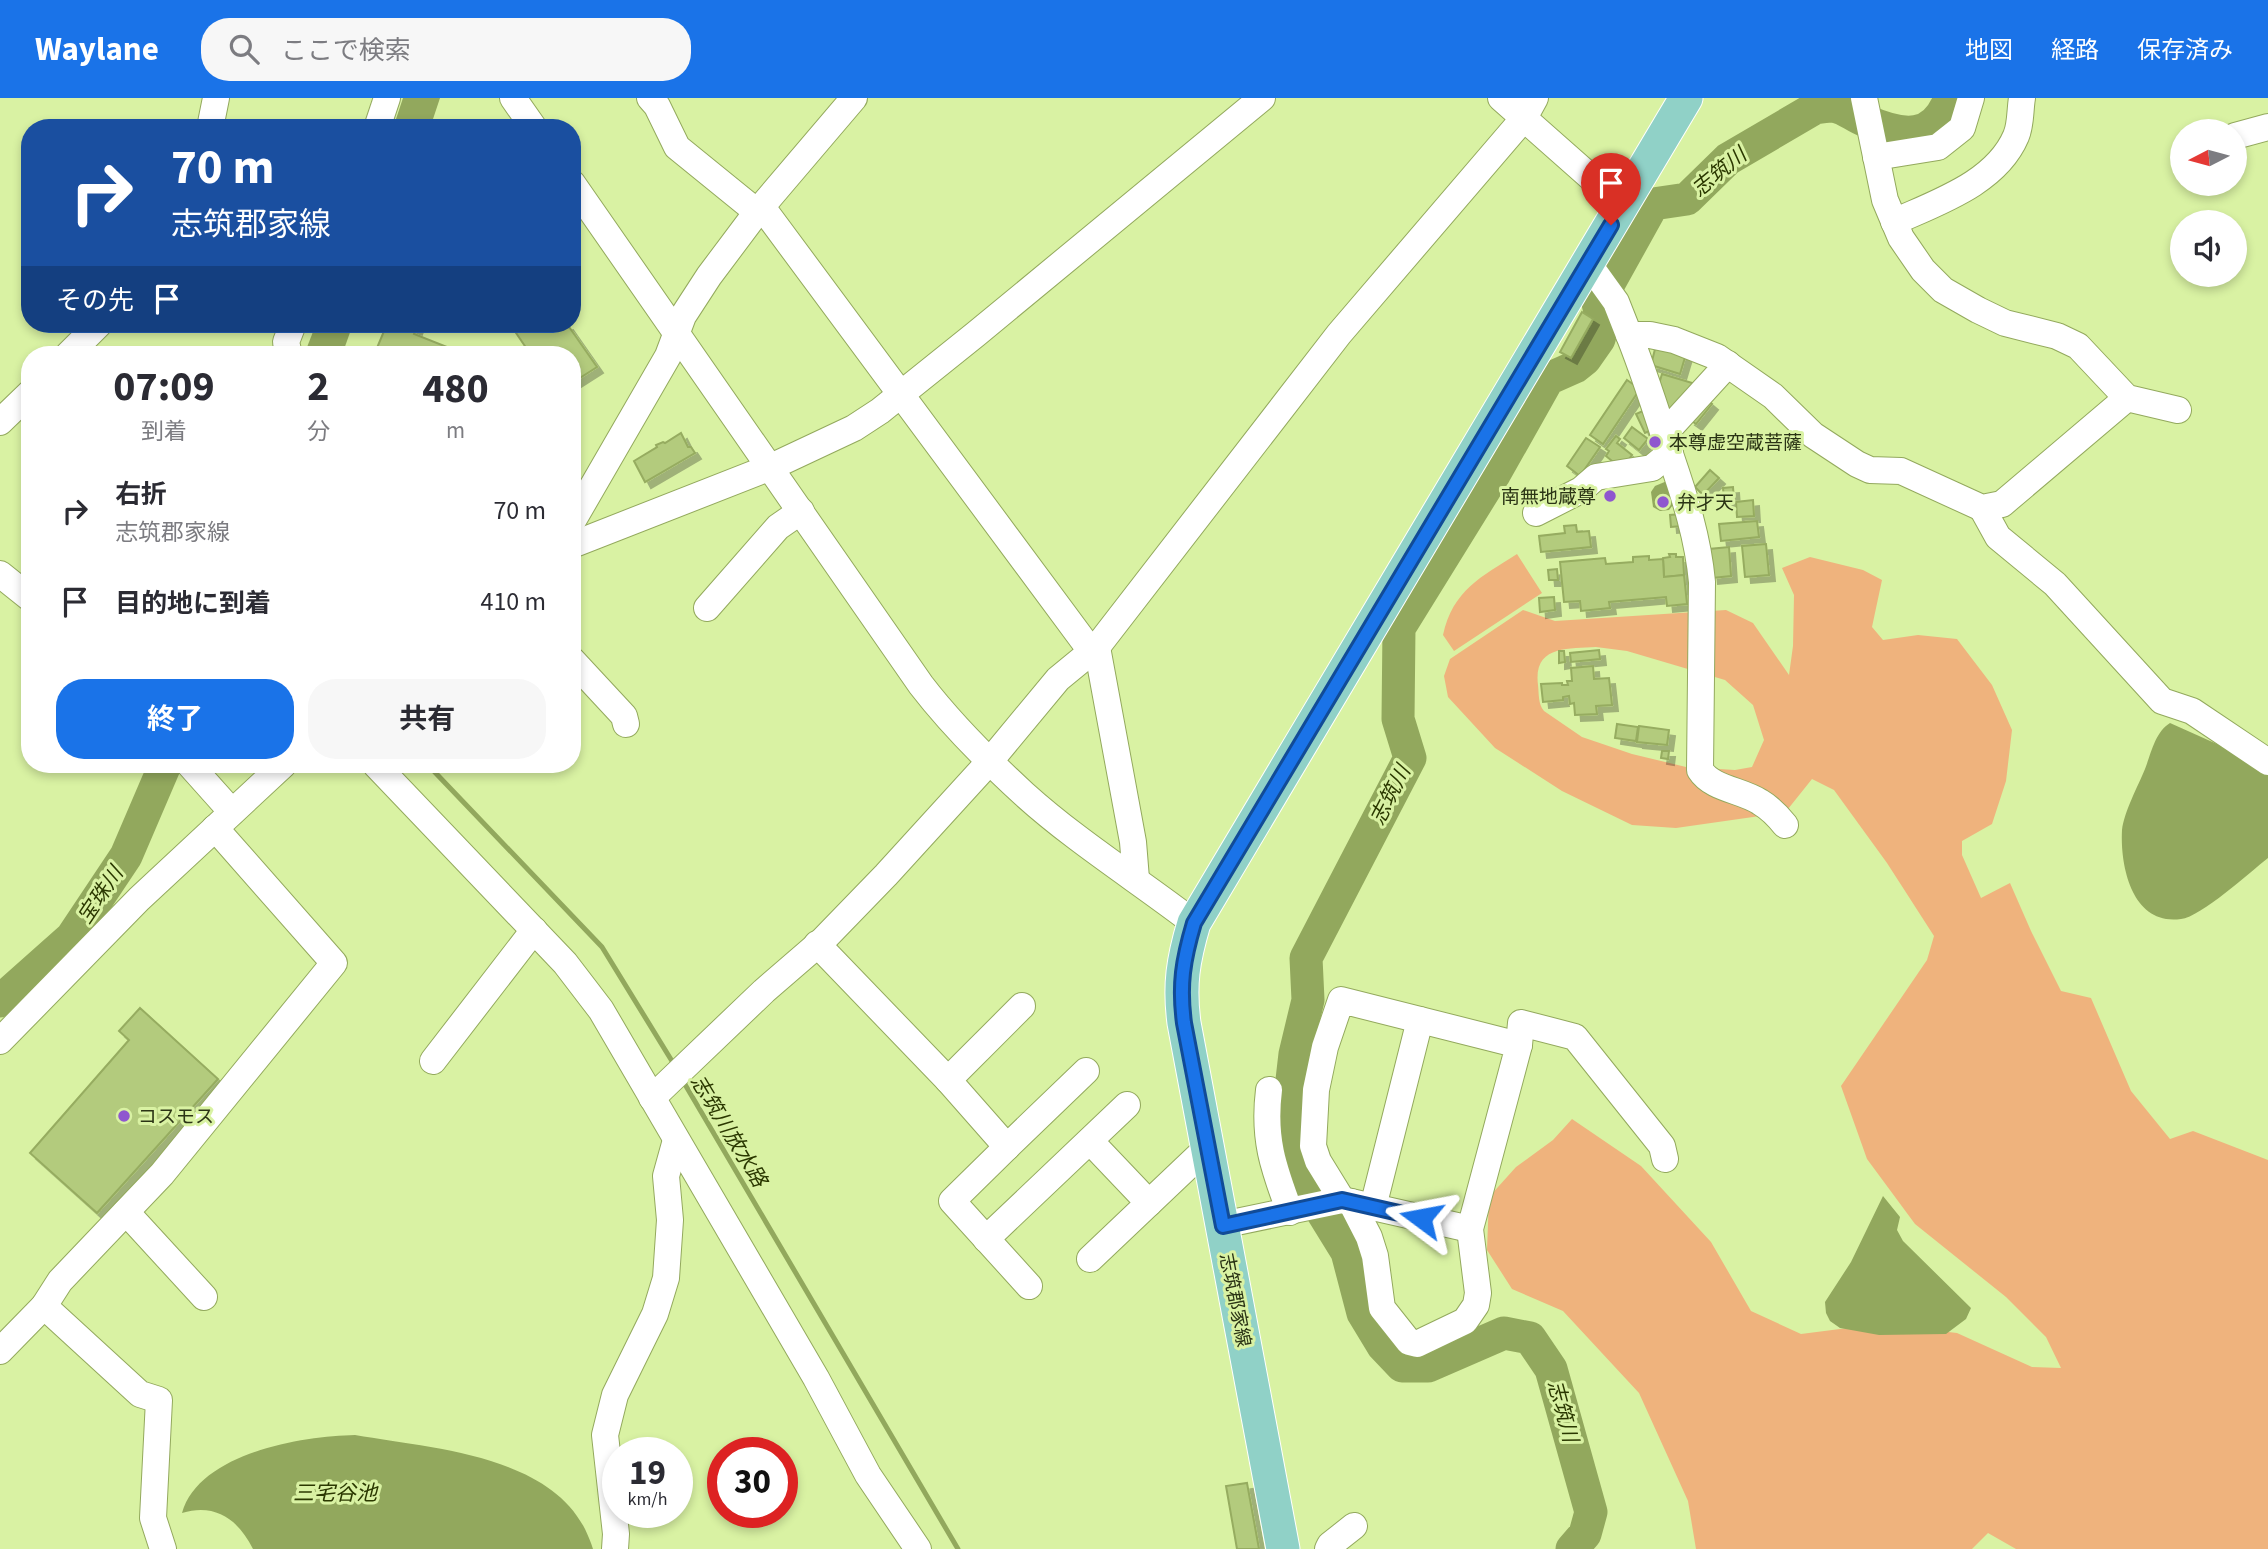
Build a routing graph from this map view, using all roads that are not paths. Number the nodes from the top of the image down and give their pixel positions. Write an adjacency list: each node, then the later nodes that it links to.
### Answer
1 (216, 98): 13 (street)
2 (387, 98): 14 (street)
3 (513, 98): 15 (street)
4 (650, 98): 21 (street)
5 (854, 98): 21 (street)
6 (1262, 98): 29 (street)
7 (1501, 98): 12 (street)
8 (1686, 98): 20 (main road, 志筑郡家線)
9 (1971, 98): 18 (street)
10 (2022, 98): 22 (street)
11 (1864, 100): 18 (street)
12 (1529, 108): 20 (street); 44 (street)
13 (212, 119)
14 (380, 119)
15 (528, 119)
16 (2268, 127): 17 (street)
17 (2247, 133)
18 (1875, 148): 22 (street)
19 (581, 196): 24 (street)
20 (1622, 205): 23 (main road, 志筑郡家線)
21 (760, 210): 24 (street); 29 (street)
22 (1894, 222): 30 (street)
23 (1593, 269): 26 (street); 55 (main road, 志筑郡家線)
24 (676, 332): 35 (street); 36 (street)
25 (90, 333): 27 (street)
26 (1629, 335): 28 (street); 34 (street)
27 (77, 346)
28 (1728, 365): 34 (street); 37 (street)
29 (901, 394): 35 (street); 44 (street)
30 (2127, 398): 32 (street); 37 (street)
31 (21, 402): 33 (street)
32 (2178, 410)
33 (0, 422)
34 (1667, 443): 39 (street); 53 (street)
35 (771, 467): 38 (street); 40 (street)
36 (581, 506)
37 (1982, 508): 48 (street)
38 (801, 511): 43 (street); 47 (street)
39 (1536, 513)
40 (581, 541)
41 (0, 574): 42 (street)
42 (21, 591)
43 (708, 608)
44 (1094, 649): 47 (street); 54 (street)
45 (581, 670): 46 (street)
46 (626, 724)
47 (990, 761): 54 (street); 57 (street)
48 (2268, 762)
49 (195, 773): 52 (street)
50 (275, 773): 52 (street)
51 (384, 773): 56 (street)
52 (223, 820): 60 (street); 76 (street)
53 (1785, 825)
54 (1136, 879): 55 (street)
55 (1194, 923): 71 (main road, 志筑郡家線)
56 (534, 930): 62 (street); 65 (street)
57 (817, 944): 64 (street); 65 (street)
58 (1022, 1006): 64 (street)
59 (1420, 1020): 61 (street); 74 (street); 74 (street)
60 (0, 1041)
61 (1519, 1045): 72 (street); 78 (street)
62 (433, 1061)
63 (1086, 1071): 70 (street)
64 (948, 1080): 70 (street)
65 (661, 1090): 68 (street)
66 (1269, 1090): 75 (street)
67 (1126, 1105): 69 (street)
68 (676, 1140): 87 (street); 88 (street)
69 (1090, 1141): 73 (street); 79 (street)
70 (1007, 1147): 79 (street)
71 (1208, 1147): 73 (street); 77 (main road, 志筑郡家線)
72 (1665, 1159)
73 (1149, 1203): 80 (street)
74 (1349, 1203): 75 (street); 78 (street); 78 (street)
75 (1297, 1210): 77 (street)
76 (126, 1212): 82 (street); 83 (street)
77 (1223, 1226): 89 (main road, 志筑郡家線)
78 (1470, 1229)
79 (986, 1239): 81 (street)
80 (1090, 1259)
81 (1029, 1286)
82 (204, 1297)
83 (44, 1306): 84 (street); 86 (street)
84 (0, 1350)
85 (1354, 1526): 90 (street)
86 (163, 1549)
87 (615, 1549)
88 (918, 1549)
89 (1283, 1549)
90 (1328, 1549)

